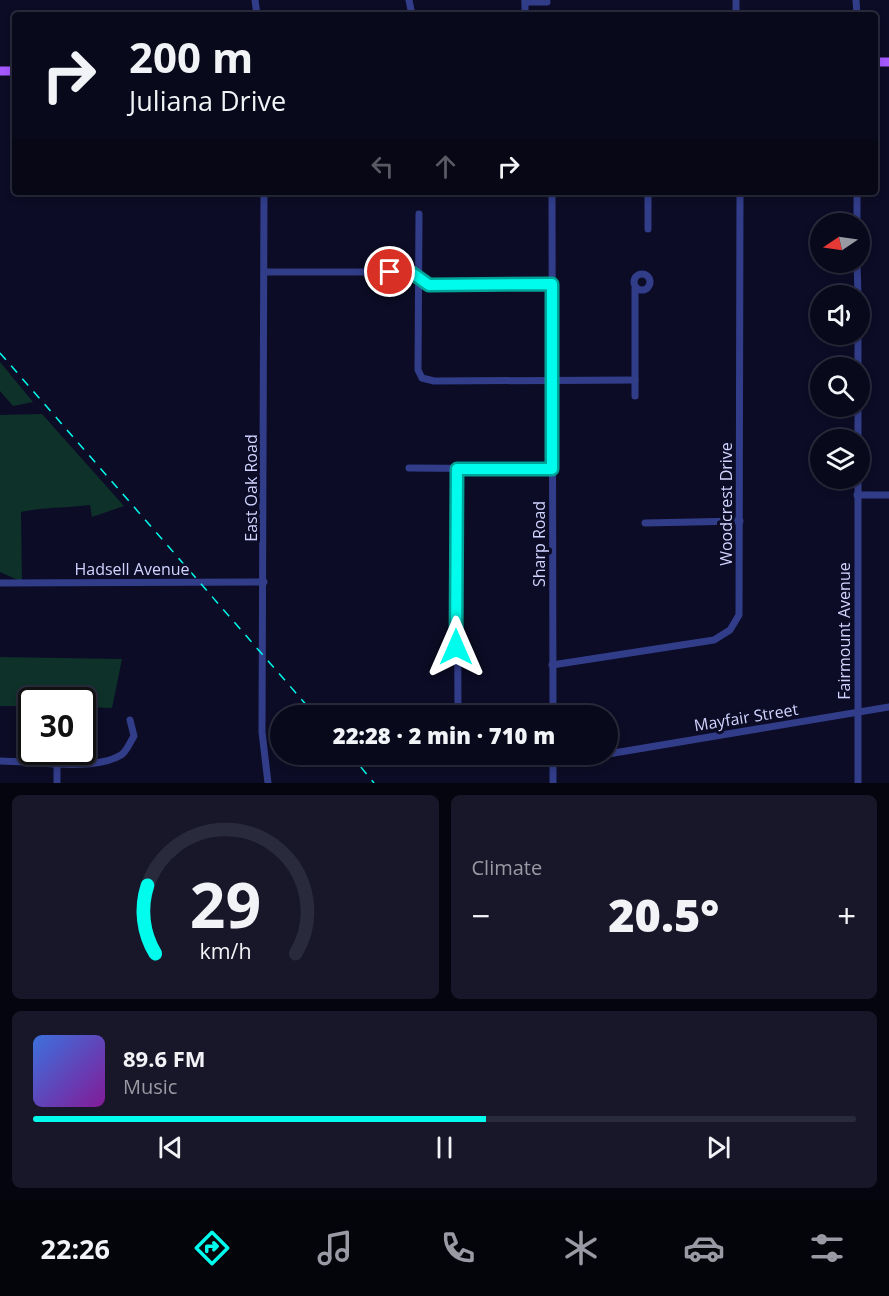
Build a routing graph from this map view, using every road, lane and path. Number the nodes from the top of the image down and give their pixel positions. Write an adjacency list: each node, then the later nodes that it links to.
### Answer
1 (525, 1): 2 (street)
2 (547, 2)
3 (264, 195): 11 (street, East Oak Road)
4 (552, 195): 13 (street, Sharp Road)
5 (648, 195): 10 (street)
6 (740, 195): 24 (street, Woodcrest Drive)
7 (857, 195): 8 (street)
8 (857, 213)
9 (419, 214): 12 (street)
10 (648, 229)
11 (265, 272): 12 (street); 26 (street, East Oak Road)
12 (419, 279): 13 (street); 15 (street)
13 (552, 284): 15 (street, Sharp Road)
14 (635, 289): 16 (street)
15 (552, 380): 16 (street); 20 (street, Sharp Road)
16 (635, 380): 17 (street)
17 (635, 396)
18 (409, 468): 19 (street)
19 (457, 469): 20 (street); 29 (street)
20 (552, 469): 28 (street, Sharp Road)
21 (857, 489): 22 (street, Fairmount Avenue)
22 (857, 495): 23 (street); 32 (street, Fairmount Avenue)
23 (889, 495)
24 (740, 521): 25 (street); 28 (street, Woodcrest Drive)
25 (645, 523)
26 (264, 582): 27 (street, Hadsell Avenue); 41 (street, East Oak Road)
27 (0, 583)
28 (552, 665): 30 (street, Sharp Road)
29 (458, 705)
30 (553, 705)
31 (889, 707): 32 (street, Mayfair Street)
32 (858, 712): 34 (street, Mayfair Street); 43 (street, Fairmount Avenue)
33 (130, 720): 37 (street)
34 (618, 752)
35 (0, 761): 36 (street)
36 (18, 762)
37 (96, 762)
38 (57, 765): 40 (street)
39 (553, 765): 42 (street)
40 (57, 783)
41 (268, 783)
42 (553, 783)
43 (858, 783)

